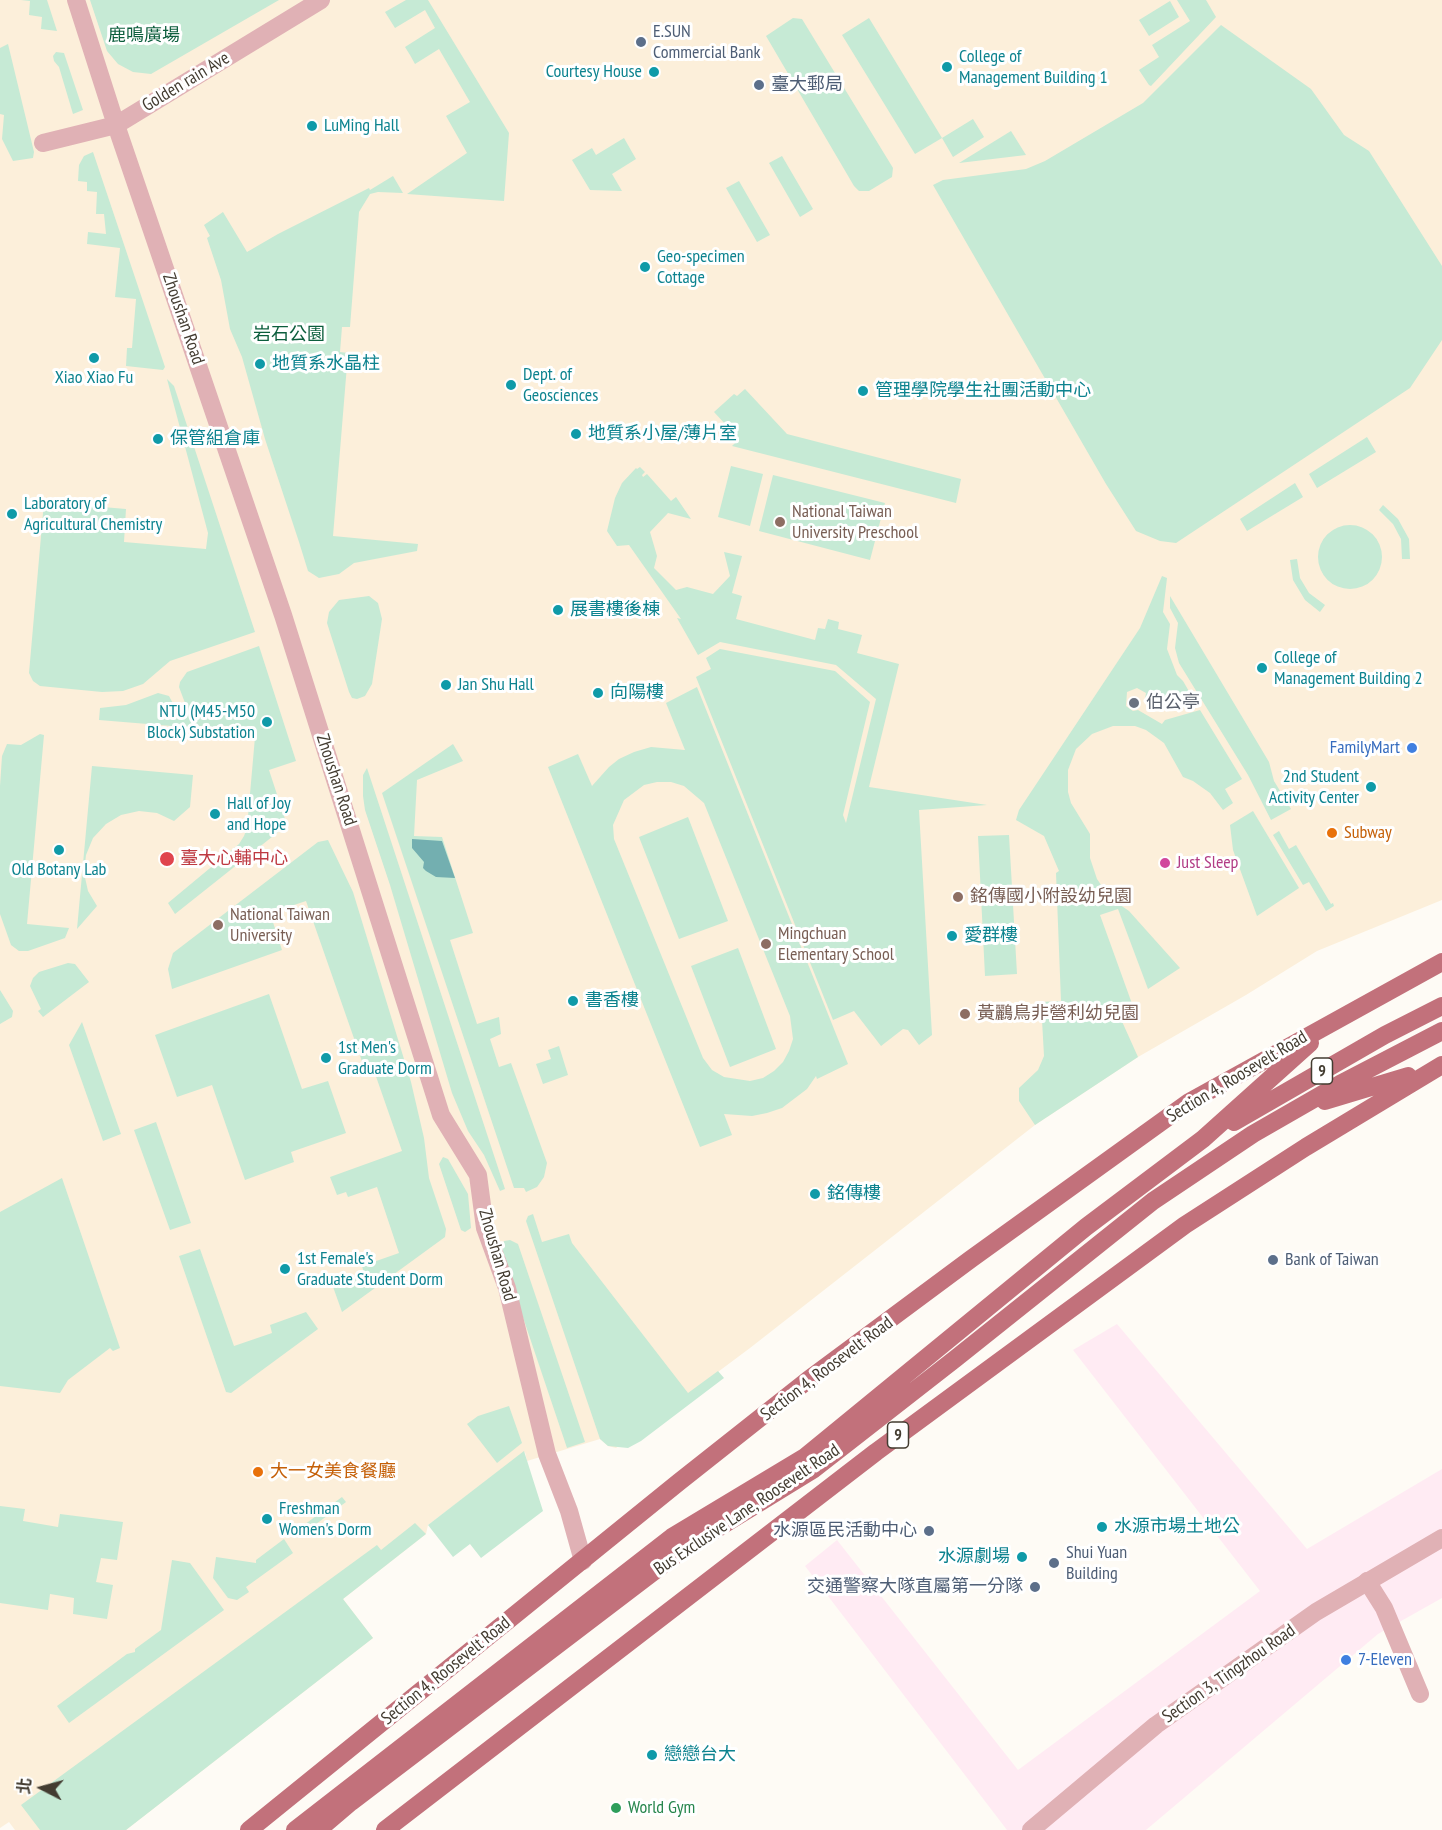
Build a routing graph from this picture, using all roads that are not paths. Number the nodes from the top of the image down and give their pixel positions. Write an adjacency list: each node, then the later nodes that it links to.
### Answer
1 (76, 0): 3 (street, Zhoushan Road)
2 (321, 0): 3 (street, Golden rain Ave)
3 (116, 125): 4 (street, Golden rain Ave); 13 (street, Zhoushan Road)
4 (43, 143)
5 (1442, 962): 7 (main road, Section 4, Roosevelt Road / 9)
6 (1442, 1006): 11 (main road, Bus Exclusive Lane, Roosevelt Road / 9)
7 (1335, 1019): 11 (main road, Bus Exclusive Lane, Roosevelt Road / 9); 13 (main road, Section 4, Roosevelt Road / 9)
8 (1442, 1031): 10 (main road, Bus Exclusive Lane, Roosevelt Road / 9)
9 (1437, 1067): 10 (main road, Bus Exclusive Lane, Roosevelt Road / 9); 19 (main road, 9)
10 (1295, 1110): 18 (main road, Bus Exclusive Lane, Roosevelt Road / 9)
11 (1203, 1139): 17 (main road, Bus Exclusive Lane, Roosevelt Road / 9)
12 (1442, 1538): 14 (street, Section 3, Tingzhou Road)
13 (582, 1561): 16 (main road, Section 4, Roosevelt Road / 9)
14 (1367, 1581): 15 (street); 20 (street, Section 3, Tingzhou Road)
15 (1420, 1694)
16 (249, 1830)
17 (294, 1830)
18 (318, 1830)
19 (385, 1830)
20 (1030, 1830)

